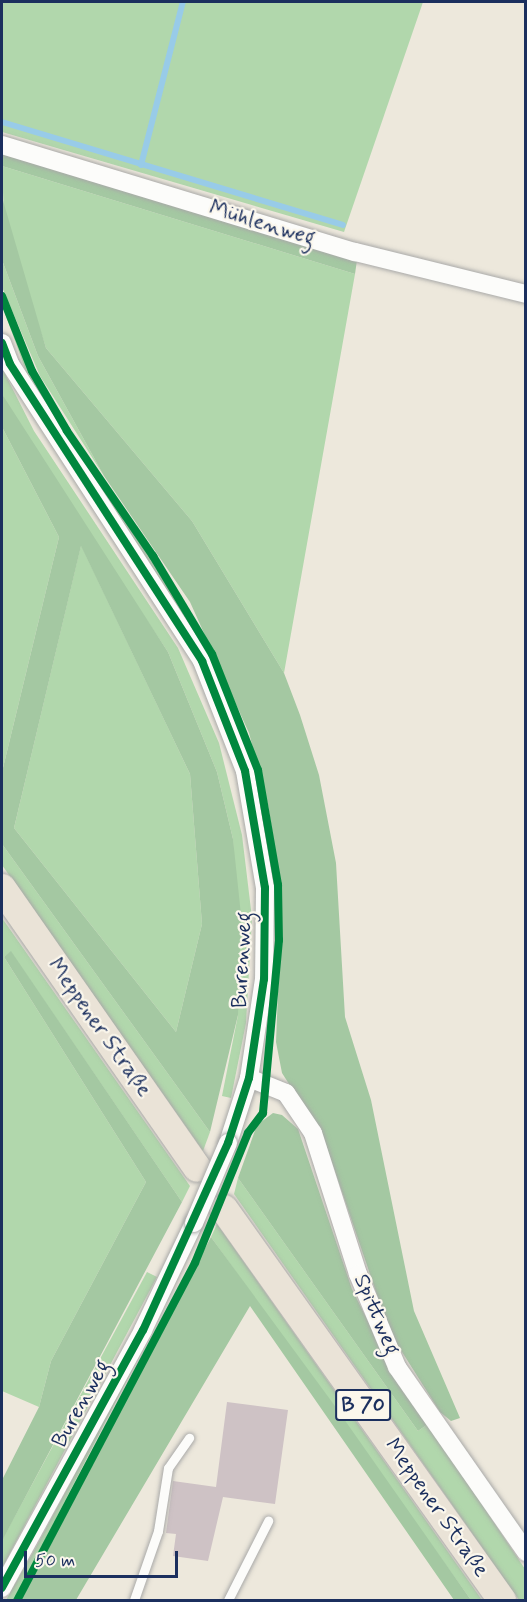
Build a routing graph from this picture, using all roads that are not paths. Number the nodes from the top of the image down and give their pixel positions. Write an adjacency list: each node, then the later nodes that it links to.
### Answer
1 (2, 145): 2 (street, Mühlenweg)
2 (525, 294)
3 (2, 343): 5 (street, Burenweg)
4 (2, 888): 6 (main road, Meppener Straße)
5 (249, 1078): 10 (street, Spittweg); 11 (street, Burenweg, bridge)
6 (197, 1168)
7 (224, 1209): 14 (main road, Meppener Straße / B 70)
8 (189, 1438): 12 (lane)
9 (268, 1521): 13 (lane)
10 (525, 1552)
11 (2, 1588)
12 (134, 1600)
13 (228, 1600)
14 (502, 1600)

